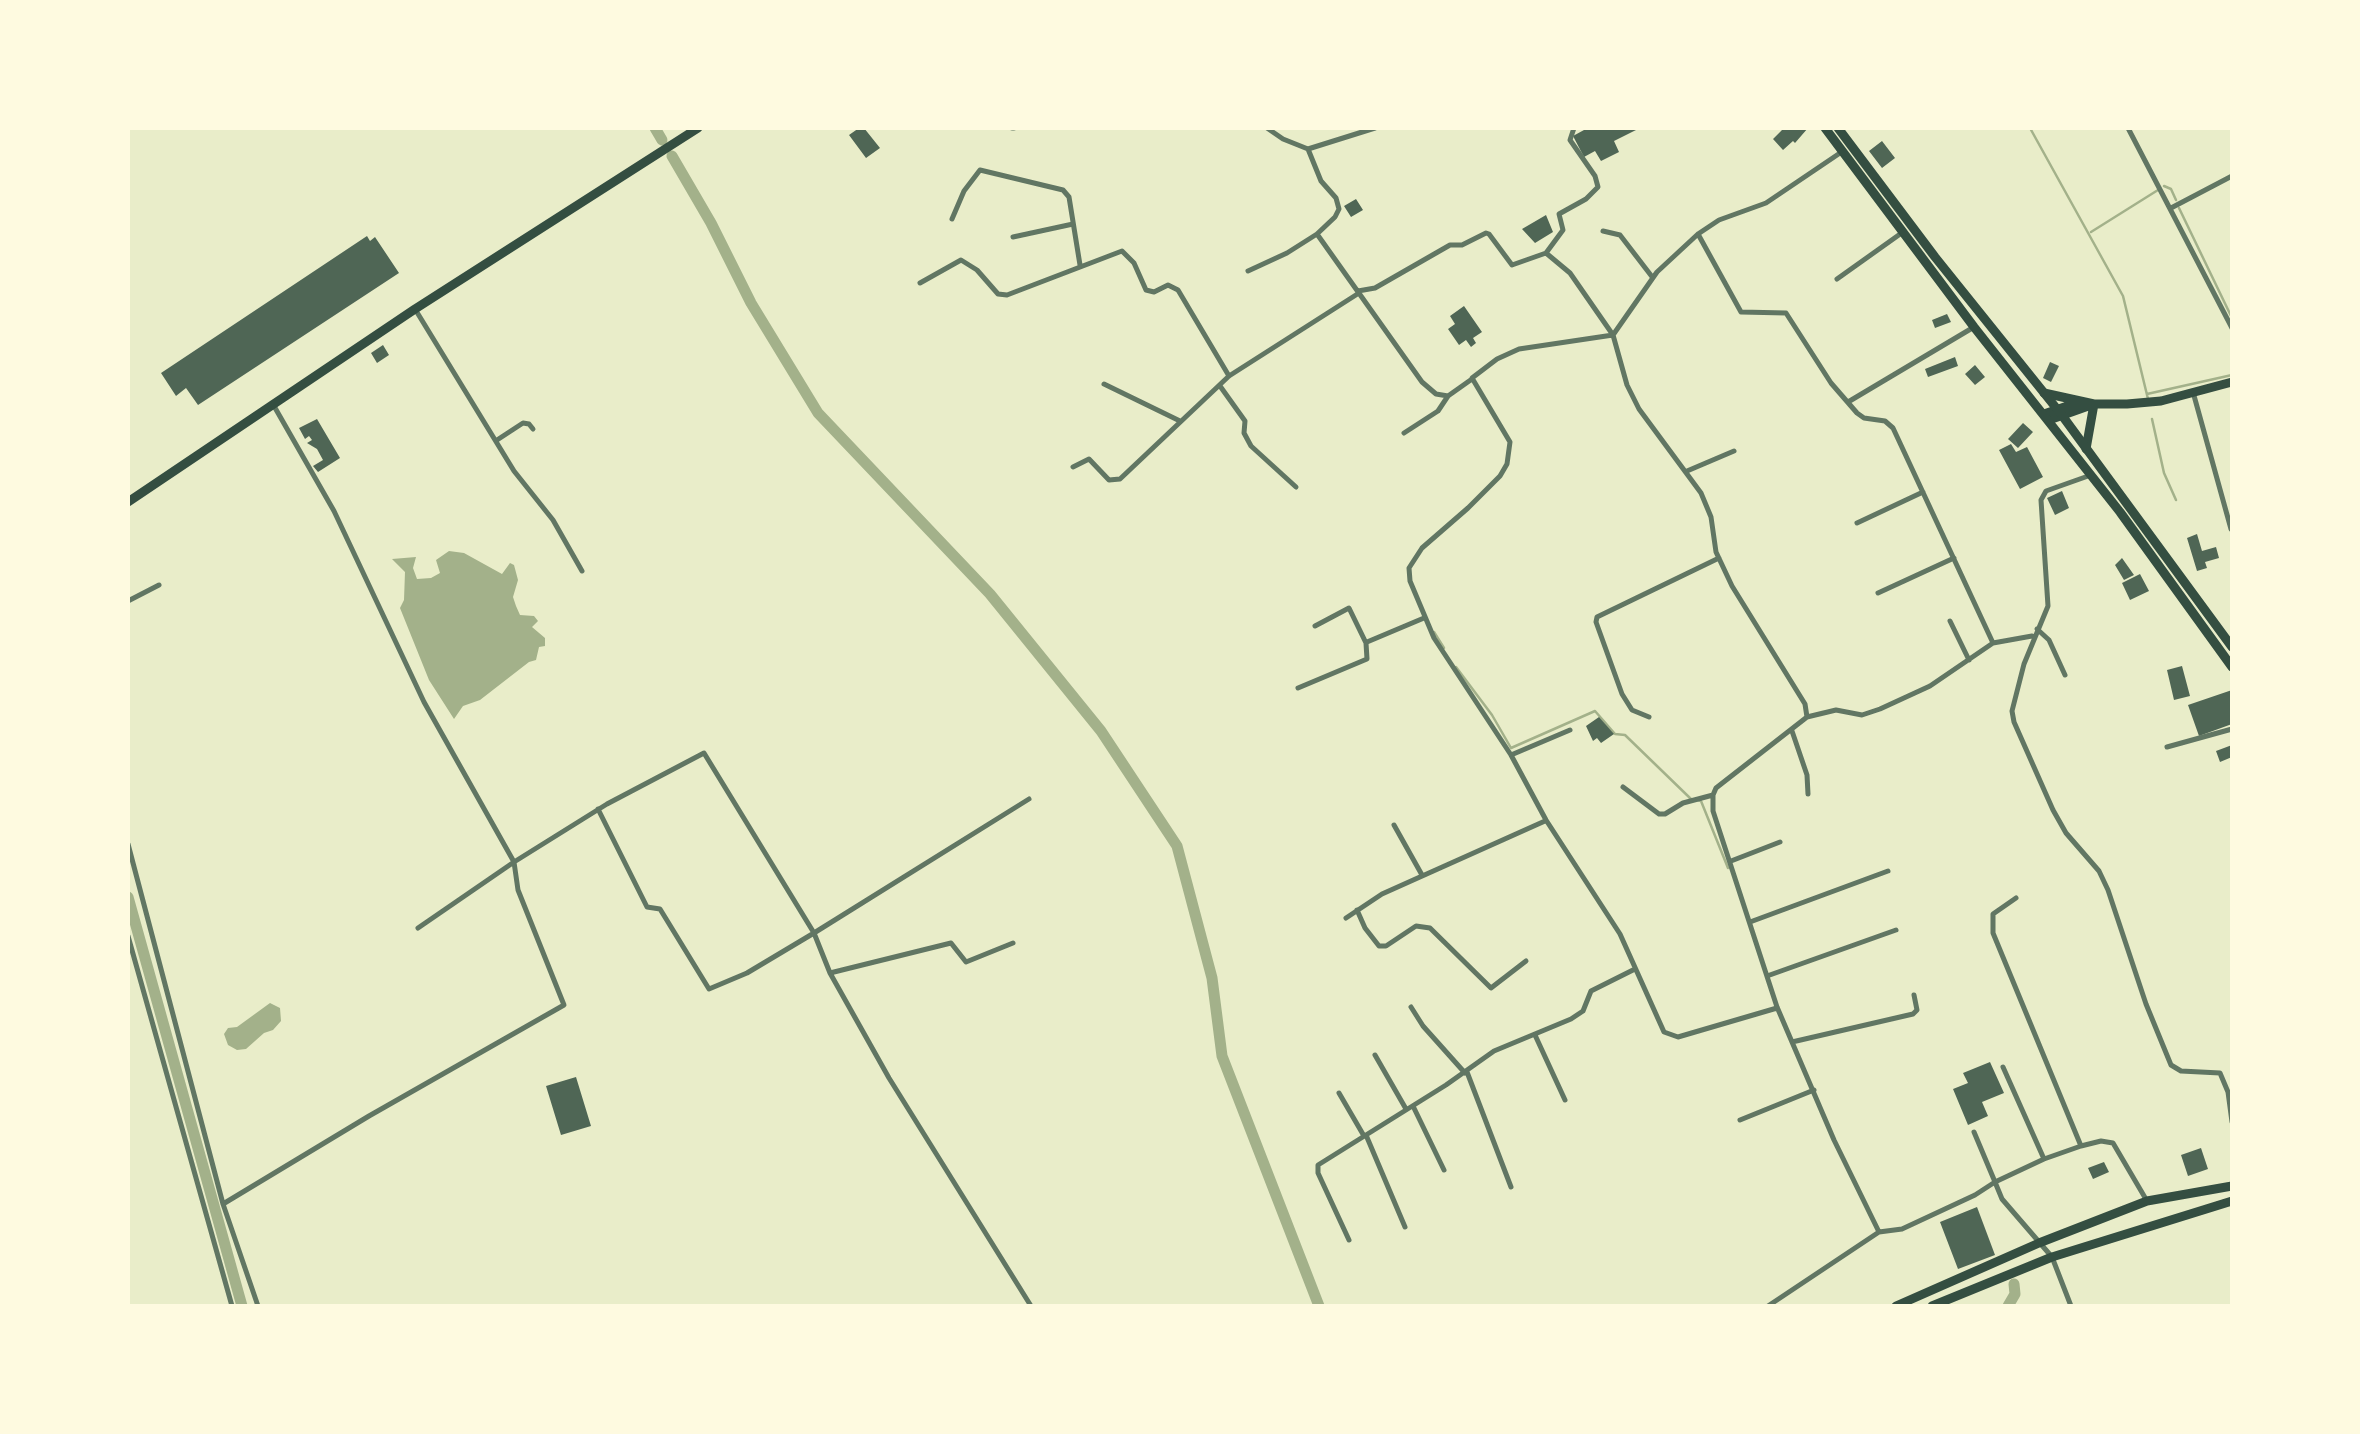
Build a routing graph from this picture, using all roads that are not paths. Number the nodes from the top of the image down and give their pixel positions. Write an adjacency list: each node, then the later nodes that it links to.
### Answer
1 (698, 128): 26 (main road)
2 (1266, 128): 8 (street)
3 (1375, 128): 8 (street)
4 (1574, 128): 19 (street)
5 (1825, 128): 9 (main road)
6 (1838, 128): 36 (main road)
7 (2128, 128): 11 (street)
8 (1308, 149): 16 (street)
9 (1843, 152): 15 (main road); 17 (street)
10 (2232, 176): 11 (street)
11 (2171, 208): 28 (street)
12 (952, 219): 13 (street)
13 (1072, 224): 18 (street); 20 (street)
14 (1603, 231): 22 (street)
15 (1903, 232): 23 (street); 27 (main road)
16 (1317, 234): 21 (street); 25 (street)
17 (1698, 234): 22 (street); 39 (street)
18 (1014, 236)
19 (1546, 253): 25 (street); 29 (street)
20 (1080, 265): 24 (street); 30 (street)
21 (1248, 271)
22 (1653, 278): 29 (street)
23 (1837, 279)
24 (920, 283)
25 (1359, 292): 30 (street); 37 (street)
26 (415, 309): 41 (main road); 47 (street)
27 (1974, 327): 39 (street); 43 (main road)
28 (2232, 328)
29 (1613, 335): 31 (street); 51 (street)
30 (1230, 376): 34 (street)
31 (1472, 378): 37 (street); 64 (street)
32 (2232, 382): 35 (main road)
33 (1104, 384): 44 (street)
34 (1220, 386): 44 (street); 53 (street)
35 (2193, 392): 40 (main road); 57 (street)
36 (2044, 393): 38 (main road); 42 (main road)
37 (1448, 396): 46 (street)
38 (2082, 401): 40 (main road); 42 (main road)
39 (1848, 402): 54 (street)
40 (2094, 404): 42 (main road); 48 (main road)
41 (274, 405): 55 (main road); 91 (street)
42 (2059, 411): 43 (main road); 48 (main road)
43 (2047, 417): 52 (main road)
44 (1180, 421): 50 (street)
45 (533, 429): 47 (street)
46 (1404, 432)
47 (497, 440): 60 (street)
48 (2086, 448): 70 (main road)
49 (1734, 451): 51 (street)
50 (1073, 468)
51 (1688, 472): 58 (street)
52 (2091, 475): 67 (street); 72 (main road)
53 (1296, 487)
54 (1922, 492): 56 (street); 59 (street)
55 (128, 502)
56 (1856, 523)
57 (2230, 529)
58 (1719, 558): 75 (street); 76 (street)
59 (1954, 558): 62 (street); 69 (street)
60 (582, 571)
61 (159, 585): 63 (street)
62 (1878, 593)
63 (128, 601)
64 (1424, 618): 68 (street); 81 (street)
65 (1950, 622): 71 (street)
66 (1315, 626): 68 (street)
67 (2035, 632): 69 (street); 73 (street); 121 (street)
68 (1366, 642): 74 (street)
69 (1993, 642): 71 (street)
70 (2232, 646)
71 (1969, 660): 76 (street)
72 (2232, 666)
73 (2065, 675)
74 (1298, 688)
75 (1650, 717)
76 (1807, 717): 79 (street)
77 (2232, 729): 80 (street)
78 (1570, 730): 81 (street)
79 (1792, 731): 83 (street); 84 (street)
80 (2167, 747)
81 (1511, 756): 87 (street)
82 (1623, 787): 84 (street)
83 (1808, 794)
84 (1712, 795): 92 (street)
85 (1029, 799): 101 (street)
86 (598, 809): 91 (street); 101 (street); 101 (street)
87 (1546, 820): 94 (street); 105 (street)
88 (1394, 825): 94 (street)
89 (1780, 842): 92 (street)
90 (128, 844): 132 (street)
91 (514, 862): 99 (street); 132 (street)
92 (1731, 862): 98 (street)
93 (1888, 871): 98 (street)
94 (1422, 875): 96 (street)
95 (2016, 898): 124 (street)
96 (1358, 910): 97 (street); 104 (street)
97 (1346, 918)
98 (1750, 922): 107 (street)
99 (418, 928)
100 (1896, 930): 107 (street)
101 (814, 933): 106 (street)
102 (128, 936): 138 (street)
103 (1013, 943): 106 (street)
104 (1526, 962)
105 (1635, 969): 110 (street); 111 (street)
106 (830, 972): 140 (street)
107 (1767, 976): 110 (street)
108 (1914, 995): 112 (street)
109 (1411, 1008): 115 (street)
110 (1777, 1008): 112 (street)
111 (1536, 1035): 115 (street); 118 (street)
112 (1792, 1042): 116 (street)
113 (1375, 1056): 119 (street)
114 (2003, 1067): 125 (street)
115 (1466, 1072): 119 (street); 129 (street)
116 (1814, 1090): 120 (street); 134 (street)
117 (1339, 1093): 123 (street)
118 (1565, 1100)
119 (1410, 1108): 123 (street); 126 (street)
120 (1740, 1120)
121 (2232, 1122)
122 (1974, 1132): 127 (street)
123 (1365, 1136): 133 (street); 135 (street)
124 (2081, 1146): 125 (street); 131 (street)
125 (2044, 1159): 127 (street)
126 (1444, 1170)
127 (1995, 1182): 134 (street); 136 (street)
128 (2232, 1186): 131 (main road)
129 (1511, 1187)
130 (2232, 1201): 137 (main road)
131 (2147, 1202): 136 (main road)
132 (223, 1204): 139 (street)
133 (1405, 1227)
134 (1881, 1232): 141 (street)
135 (1349, 1240)
136 (2040, 1243): 137 (street); 142 (main road)
137 (2052, 1258): 143 (main road); 144 (street)
138 (232, 1306)
139 (258, 1306)
140 (1031, 1306)
141 (1768, 1306)
142 (1896, 1306)
143 (1932, 1306)
144 (2071, 1306)

